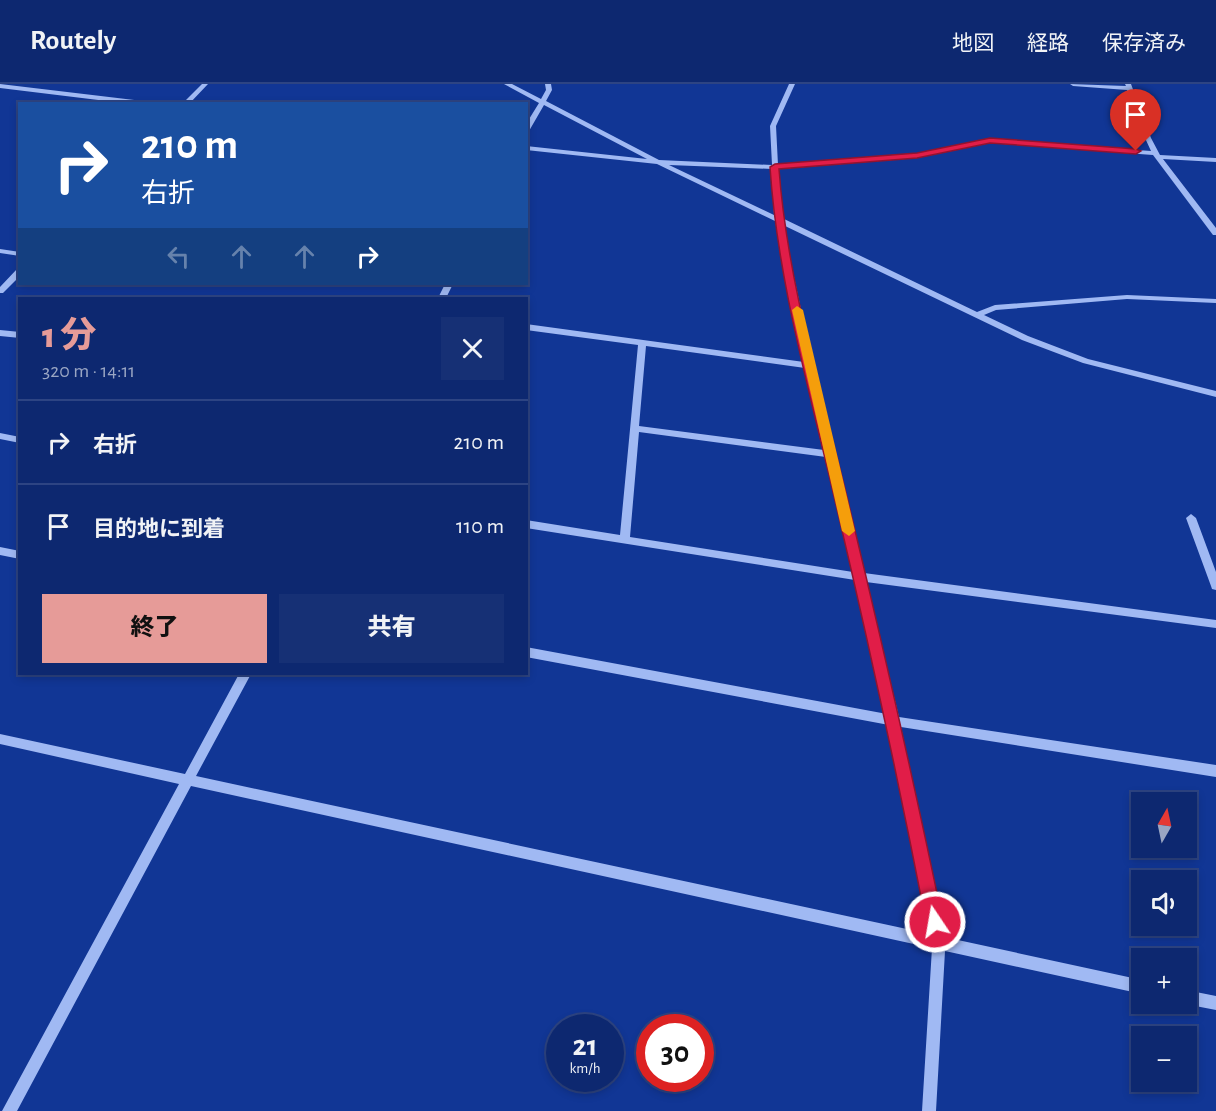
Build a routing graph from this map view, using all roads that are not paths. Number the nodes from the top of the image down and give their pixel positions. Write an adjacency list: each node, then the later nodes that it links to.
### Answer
1 (205, 84): 10 (street)
2 (507, 84): 8 (street)
3 (548, 84): 8 (street)
4 (792, 84): 16 (street)
5 (1073, 84): 7 (street)
6 (0, 86): 9 (street)
7 (1128, 86): 13 (street)
8 (541, 101): 11 (street); 15 (street)
9 (134, 102)
10 (188, 102)
11 (528, 127)
12 (528, 148): 15 (street)
13 (1157, 155): 14 (street); 16 (street); 18 (street)
14 (1216, 160)
15 (658, 162): 16 (street); 17 (street)
16 (775, 167): 17 (street)
17 (778, 219): 24 (street); 29 (street)
18 (1216, 233)
19 (0, 251): 20 (street)
20 (18, 254)
21 (18, 273): 22 (street)
22 (0, 291)
23 (1216, 301): 24 (street)
24 (977, 315): 30 (street)
25 (528, 327): 28 (street)
26 (0, 333): 27 (street)
27 (18, 336)
28 (642, 343): 29 (street); 31 (street)
29 (810, 366): 34 (street)
30 (1216, 394)
31 (634, 428): 34 (street); 37 (street)
32 (0, 436): 33 (street)
33 (18, 440)
34 (830, 454): 40 (street)
35 (1191, 518): 41 (street)
36 (528, 524): 37 (street)
37 (625, 540): 40 (street)
38 (0, 551): 39 (street)
39 (18, 555)
40 (860, 577): 42 (street); 45 (street)
41 (1216, 586)
42 (1216, 624)
43 (528, 652): 45 (street)
44 (244, 675): 48 (street)
45 (894, 721): 47 (street); 49 (street)
46 (0, 739): 48 (street)
47 (1216, 771)
48 (190, 779): 49 (street); 53 (street)
49 (939, 944): 50 (street); 54 (street)
50 (1131, 985)
51 (1197, 999): 52 (street)
52 (1216, 1003)
53 (9, 1111)
54 (929, 1111)

